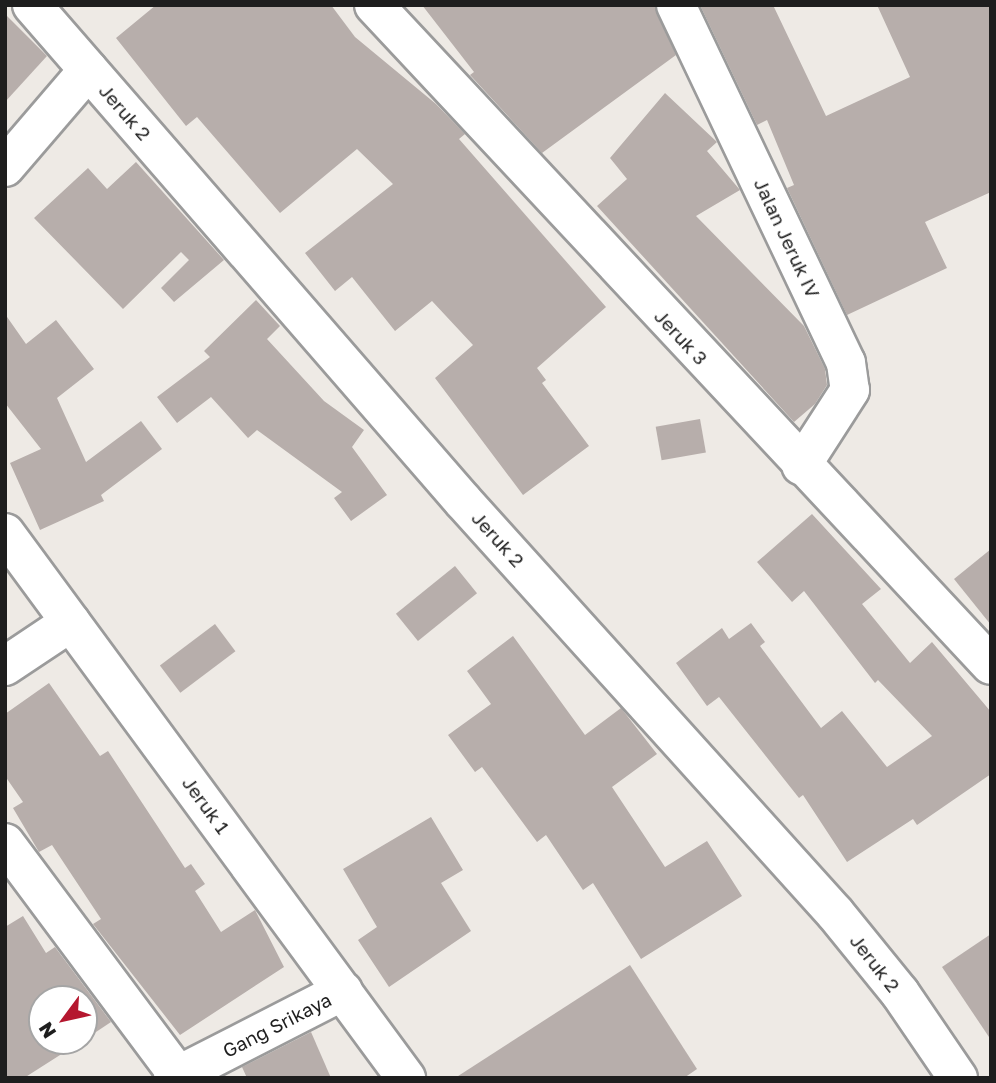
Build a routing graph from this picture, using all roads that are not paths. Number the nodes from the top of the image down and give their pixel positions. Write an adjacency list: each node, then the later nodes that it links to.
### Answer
1 (32, 5): 4 (street, Jeruk 2)
2 (374, 5): 6 (street, Jeruk 3)
3 (676, 5): 6 (street, Jalan Jeruk IV)
4 (88, 70): 5 (street); 15 (street, Jeruk 2)
5 (5, 167)
6 (801, 466): 10 (street, Jeruk 3)
7 (5, 533): 8 (street, Jeruk 1)
8 (71, 622): 9 (street); 12 (street, Jeruk 1)
9 (5, 666)
10 (991, 666)
11 (5, 843): 13 (street)
12 (343, 991): 13 (street, Gang Srikaya); 14 (street, Jeruk 1)
13 (175, 1077)
14 (406, 1078)
15 (958, 1078)

